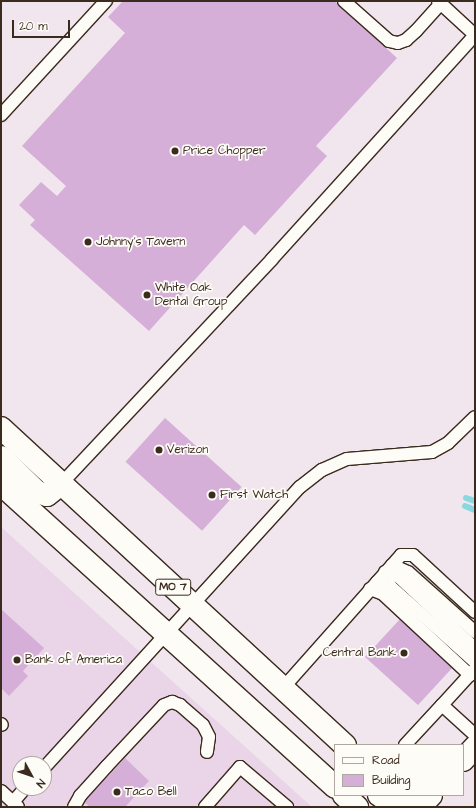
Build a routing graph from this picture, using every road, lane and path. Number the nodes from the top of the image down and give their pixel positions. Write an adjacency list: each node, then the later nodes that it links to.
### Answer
1 (106, 1): 5 (lane)
2 (344, 1): 3 (lane)
3 (439, 2): 4 (lane)
4 (475, 35): 10 (lane)
5 (1, 115)
6 (475, 417): 13 (lane)
7 (1, 428): 10 (main road, MO 7)
8 (1, 458): 10 (main road)
9 (1, 484): 16 (main road)
10 (61, 484): 13 (main road, MO 7)
11 (389, 568): 12 (lane); 14 (lane); 15 (lane); 17 (lane)
12 (374, 585): 18 (lane); 19 (lane); 20 (lane)
13 (193, 605): 16 (lane); 20 (main road, MO 7)
14 (475, 612)
15 (475, 632)
16 (167, 634): 25 (main road); 28 (lane)
17 (475, 648)
18 (475, 662)
19 (472, 672): 21 (lane)
20 (283, 688): 23 (main road, MO 7)
21 (442, 705): 22 (lane); 24 (lane)
22 (475, 735)
23 (344, 744)
24 (405, 744)
25 (291, 747): 30 (main road); 31 (main road)
26 (475, 747): 29 (main road)
27 (207, 752): 38 (lane)
28 (52, 759)
29 (464, 759)
30 (334, 765)
31 (334, 786)
32 (1, 791): 37 (lane)
33 (345, 796): 41 (main road)
34 (380, 796): 42 (main road)
35 (403, 796): 43 (main road)
36 (430, 796): 44 (main road)
37 (15, 804)
38 (74, 807)
39 (205, 807): 40 (lane)
40 (287, 807)
41 (357, 807)
42 (396, 807)
43 (416, 807)
44 (420, 807)

